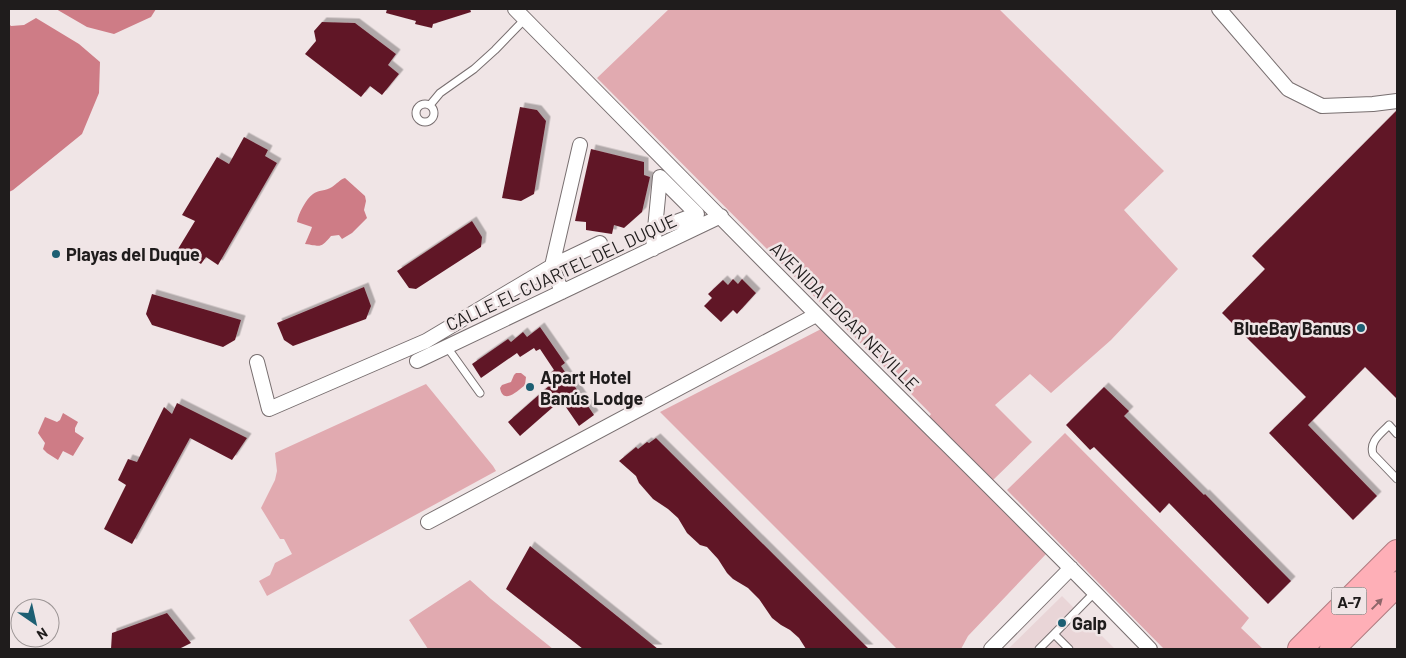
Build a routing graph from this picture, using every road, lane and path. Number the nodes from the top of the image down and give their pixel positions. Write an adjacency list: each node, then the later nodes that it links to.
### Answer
1 (515, 9): 3 (street, AVENIDA EDGAR NEVILLE)
2 (1219, 9): 4 (street)
3 (525, 19): 5 (lane); 7 (street, AVENIDA EDGAR NEVILLE)
4 (1397, 100)
5 (430, 105)
6 (580, 146): 11 (street)
7 (721, 216): 10 (street, CALLE EL CUARTEL DEL DUQUE); 13 (street, AVENIDA EDGAR NEVILLE)
8 (655, 230): 10 (street)
9 (600, 243): 11 (street)
10 (653, 249): 12 (street, CALLE EL CUARTEL DEL DUQUE)
11 (552, 266): 12 (street); 16 (street)
12 (562, 292): 14 (street, CALLE EL CUARTEL DEL DUQUE)
13 (816, 315): 20 (street); 22 (street, AVENIDA EDGAR NEVILLE)
14 (447, 346): 15 (street, CALLE EL CUARTEL DEL DUQUE); 17 (lane)
15 (416, 361)
16 (257, 362)
17 (480, 393)
18 (1397, 434): 19 (lane)
19 (1397, 479)
20 (428, 522)
21 (1397, 552): 23 (highway, A-7)
22 (1071, 568): 25 (street, AVENIDA EDGAR NEVILLE); 27 (street)
23 (1370, 579): 31 (highway); 32 (highway, A-7)
24 (1397, 584): 33 (highway, A-7, one-way to 24)
25 (1095, 592): 26 (lane); 30 (street, AVENIDA EDGAR NEVILLE)
26 (1054, 634): 28 (lane); 29 (lane)
27 (991, 649)
28 (1039, 649)
29 (1069, 649)
30 (1150, 649)
31 (1288, 649)
32 (1300, 649)
33 (1332, 649)

